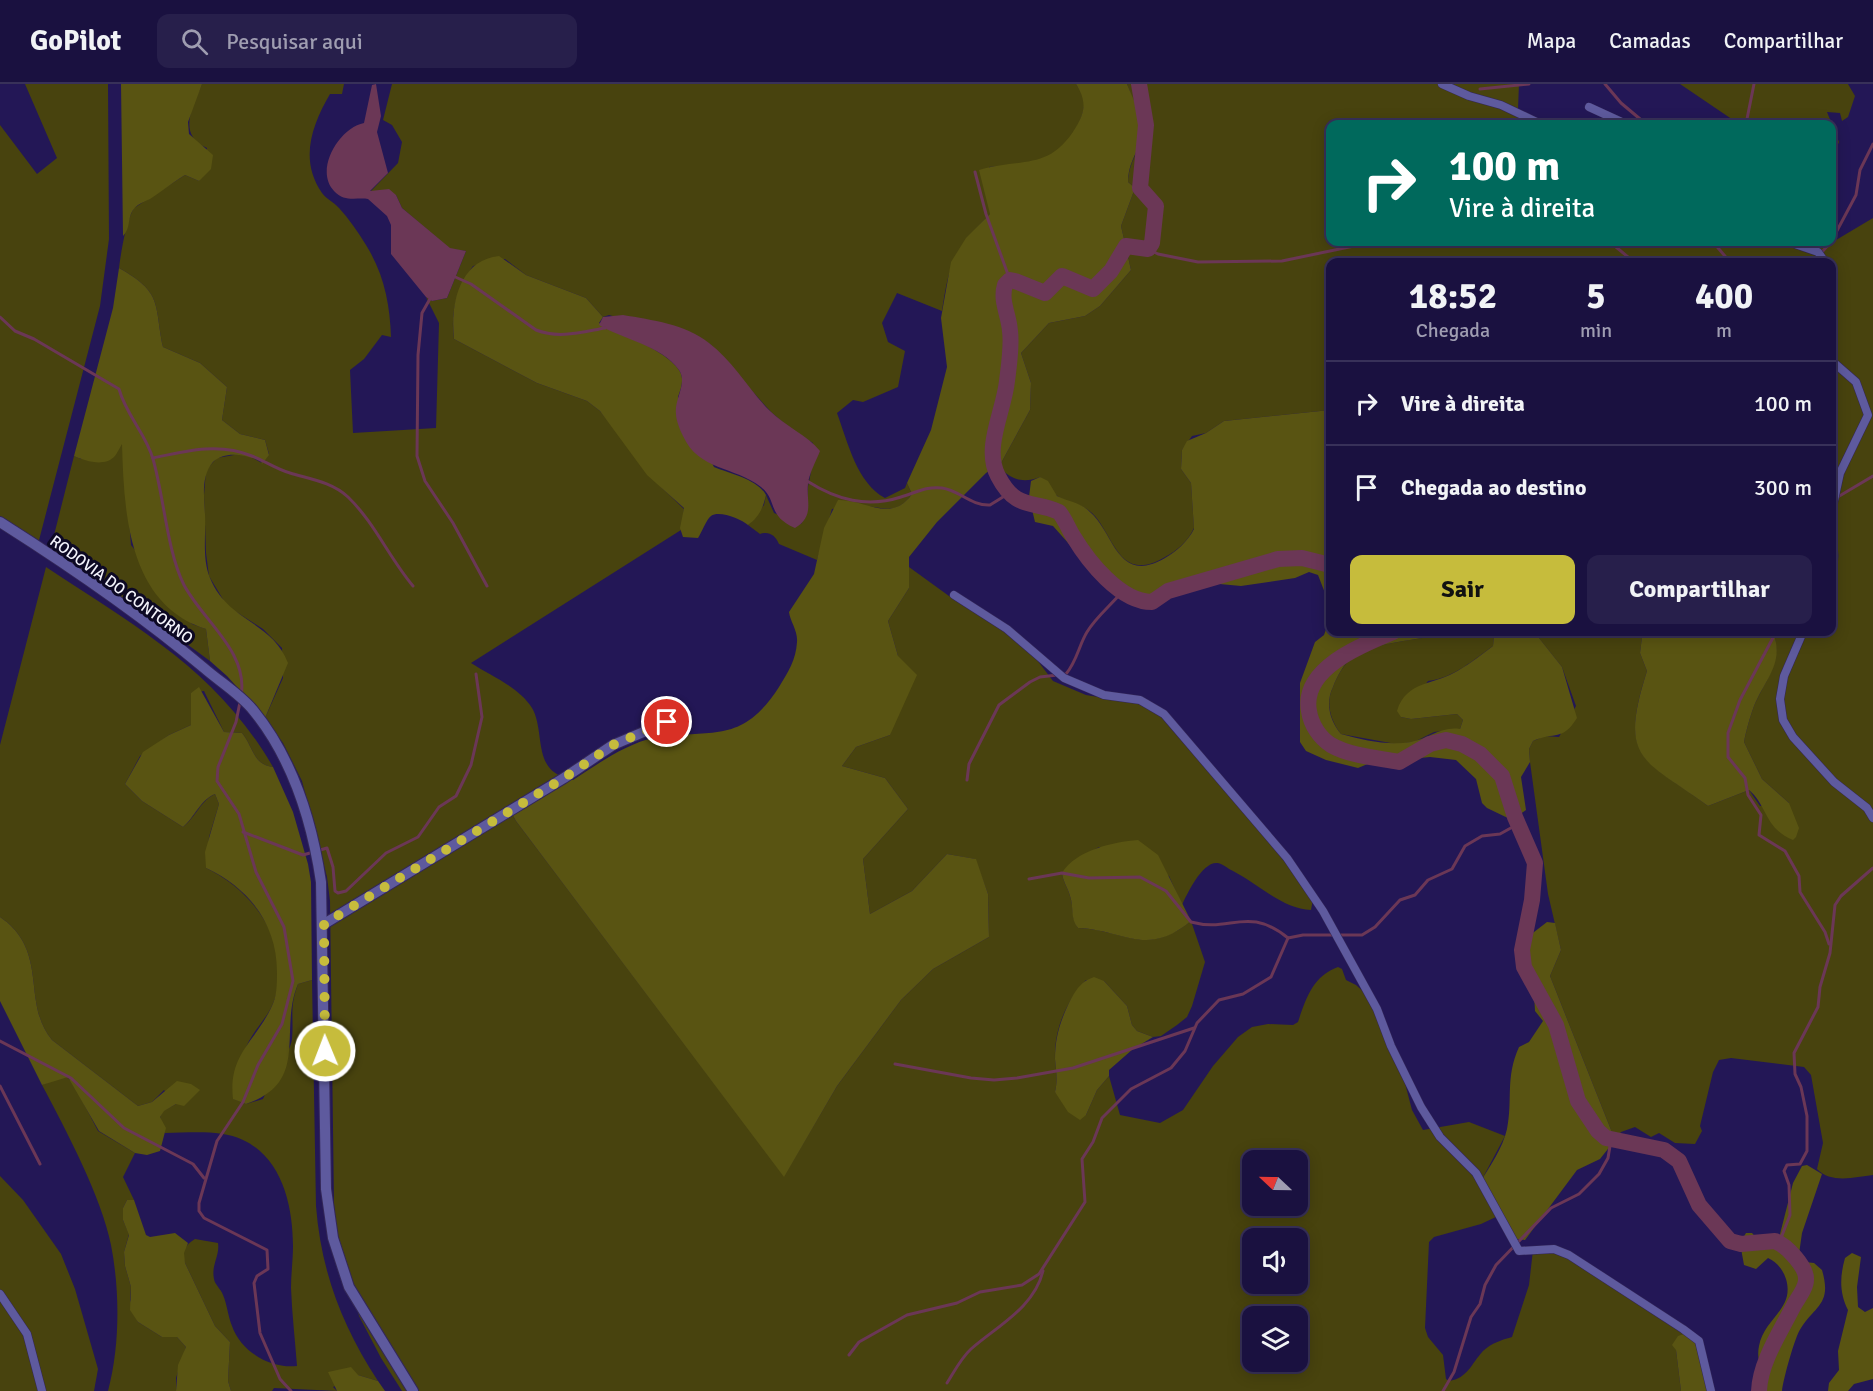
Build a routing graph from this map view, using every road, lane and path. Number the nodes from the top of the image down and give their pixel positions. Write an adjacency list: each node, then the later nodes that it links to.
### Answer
1 (1442, 84): 3 (street)
2 (1589, 107): 4 (street)
3 (1533, 120)
4 (1617, 120)
5 (1801, 246): 6 (street)
6 (1822, 258)
7 (1836, 364): 8 (street)
8 (1836, 492)
9 (0, 522): 14 (main road, RODOVIA DO CONTORNO)
10 (954, 595): 18 (street)
11 (1801, 636): 13 (street)
12 (667, 722): 14 (main road)
13 (1873, 818)
14 (324, 924): 17 (main road, RODOVIA DO CONTORNO)
15 (0, 1294): 16 (street)
16 (42, 1391)
17 (413, 1391)
18 (1711, 1391)

